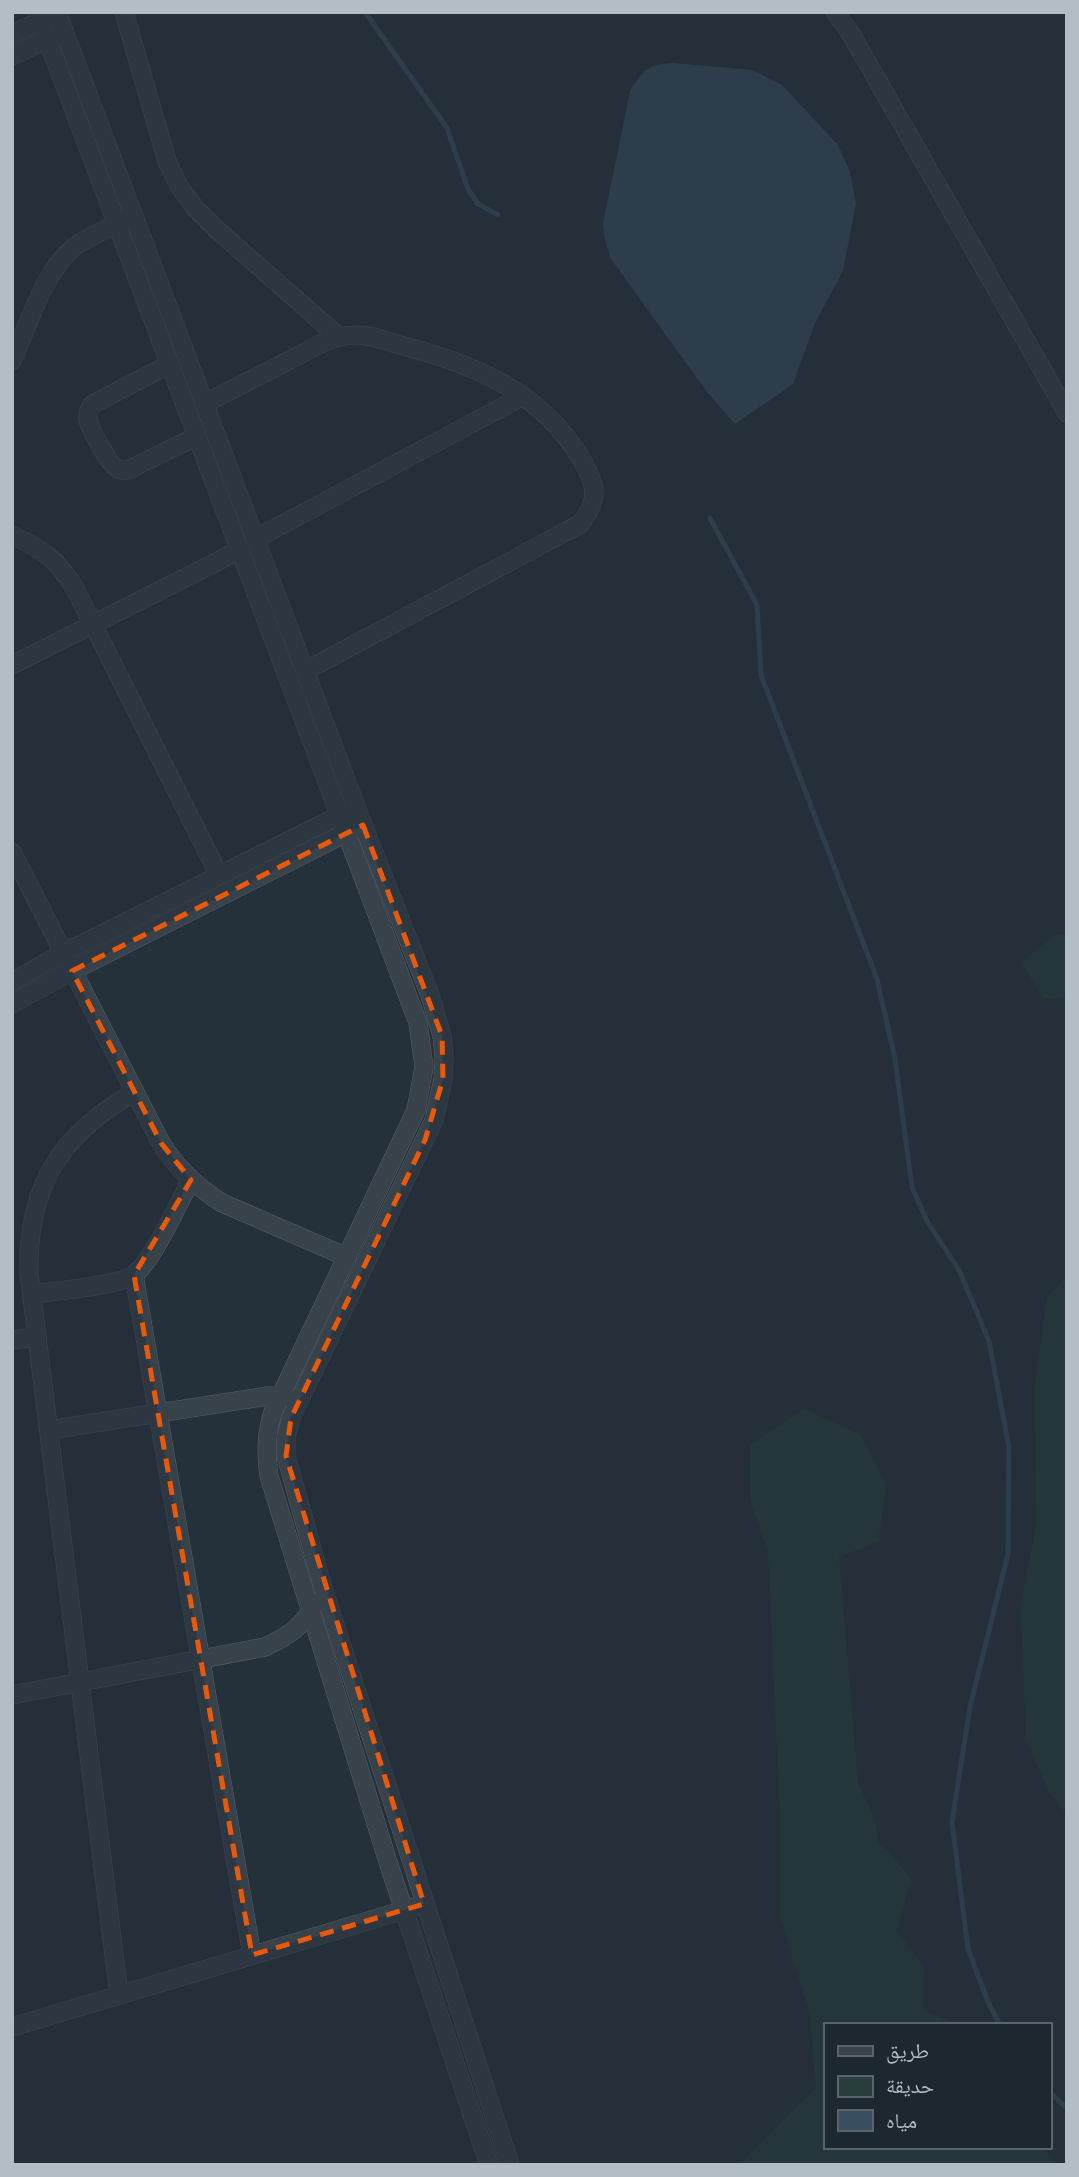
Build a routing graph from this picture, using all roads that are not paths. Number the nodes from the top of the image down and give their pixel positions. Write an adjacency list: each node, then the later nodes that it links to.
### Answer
1 (124, 12): 11 (street)
2 (835, 12): 16 (street)
3 (57, 13): 4 (street); 5 (street)
4 (38, 17): 6 (street); 7 (street)
5 (64, 32): 7 (street); 9 (street)
6 (12, 34)
7 (47, 40): 8 (street); 10 (street)
8 (12, 56)
9 (133, 216): 10 (street); 15 (street)
10 (117, 224): 12 (street); 13 (street)
11 (339, 337): 14 (street); 15 (street)
12 (12, 361)
13 (170, 364): 17 (street); 17 (street)
14 (523, 396): 19 (street); 23 (street)
15 (204, 404): 19 (street)
16 (1067, 413)
17 (197, 436): 20 (street)
18 (12, 535): 21 (street)
19 (256, 539): 23 (street)
20 (240, 550): 21 (street); 24 (street)
21 (93, 624): 22 (street); 27 (street)
22 (12, 666)
23 (305, 671): 24 (street)
24 (349, 811): 25 (street); 27 (street)
25 (356, 829): 29 (street); 34 (street); 40 (street)
26 (12, 852): 28 (street)
27 (219, 875): 28 (street)
28 (63, 953): 29 (street); 30 (street)
29 (72, 971): 31 (street); 32 (street)
30 (12, 982)
31 (12, 1004)
32 (135, 1093): 33 (street); 36 (street)
33 (191, 1180): 34 (street); 35 (street)
34 (347, 1257): 39 (street)
35 (134, 1275): 36 (street); 41 (street)
36 (32, 1294): 37 (street)
37 (37, 1337): 38 (street); 42 (street)
38 (12, 1340)
39 (280, 1396): 40 (street); 41 (street); 44 (street)
40 (299, 1400): 43 (street)
41 (158, 1412): 42 (street); 45 (street)
42 (49, 1430): 46 (street)
43 (323, 1588): 44 (street); 48 (street)
44 (311, 1612): 45 (street); 49 (street)
45 (202, 1659): 46 (street); 50 (street)
46 (82, 1682): 47 (street); 51 (street)
47 (12, 1695)
48 (424, 1905): 49 (street); 54 (street)
49 (404, 1910): 50 (street); 53 (street)
50 (252, 1955): 51 (street)
51 (119, 1995): 52 (street)
52 (12, 2027)
53 (489, 2165)
54 (510, 2165)

